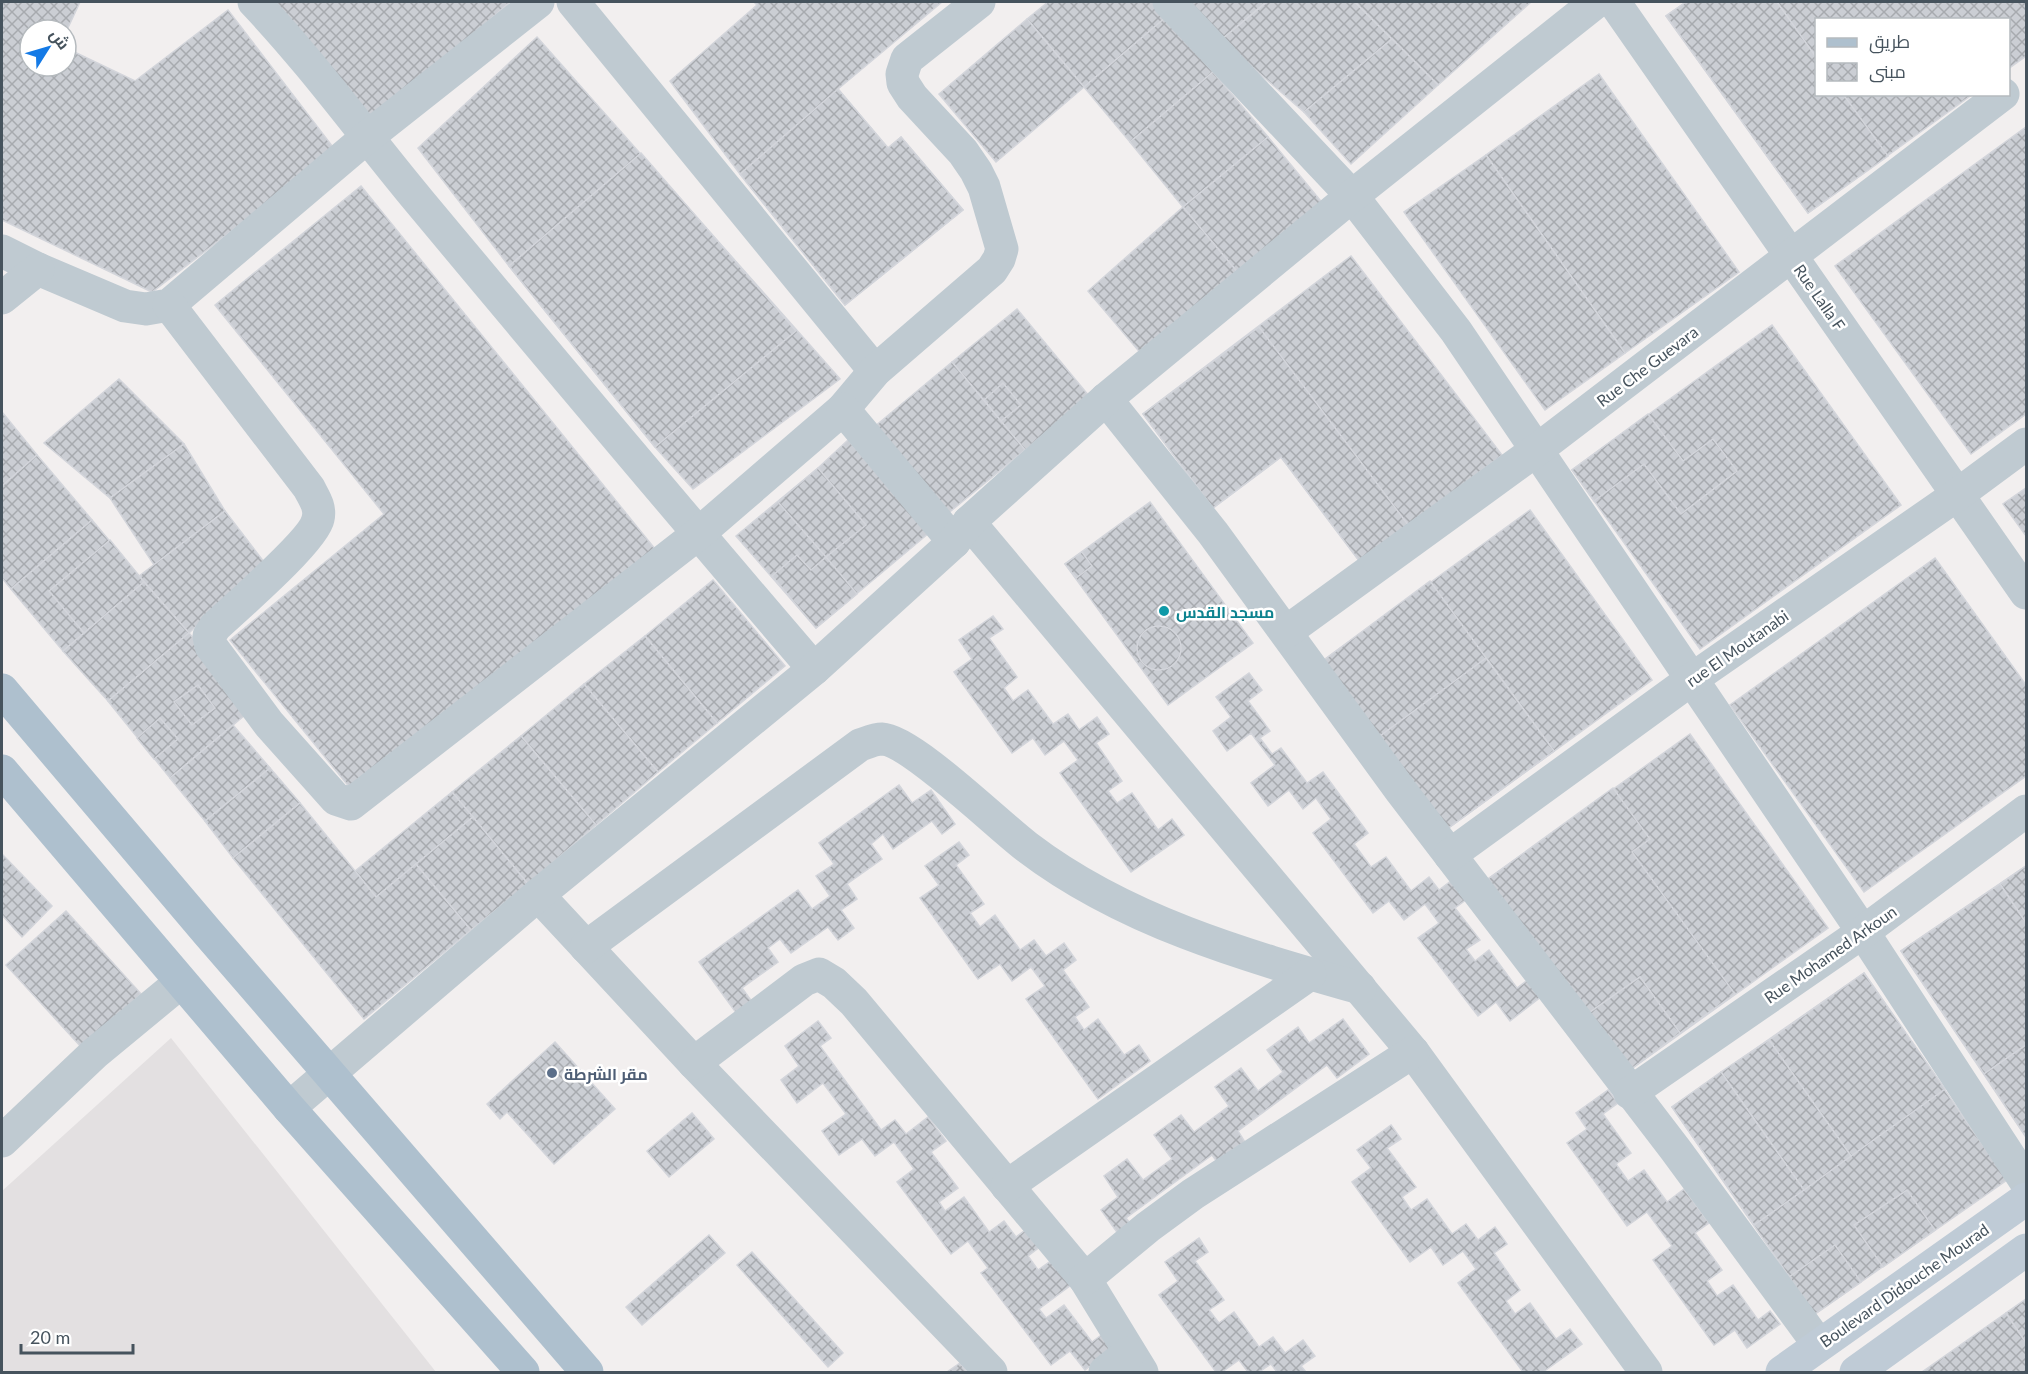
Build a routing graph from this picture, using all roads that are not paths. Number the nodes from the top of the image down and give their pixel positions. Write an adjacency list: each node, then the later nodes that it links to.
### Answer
1 (255, 2): 11 (street)
2 (538, 2): 11 (street)
3 (573, 2): 18 (street)
4 (979, 2): 18 (street)
5 (1169, 2): 12 (street)
6 (1596, 2): 12 (street)
7 (1614, 2): 14 (street, Rue Lalla F)
8 (2026, 77): 9 (street)
9 (2010, 89)
10 (2000, 96): 14 (street, Rue Che Guevara)
11 (366, 138): 17 (street); 25 (street)
12 (1353, 196): 19 (street); 22 (street)
13 (2, 251): 15 (street)
14 (1791, 256): 22 (street, Rue Che Guevara); 23 (street, Rue Lalla F)
15 (38, 269): 16 (street); 17 (street)
16 (2, 298)
17 (169, 305): 25 (street)
18 (875, 371): 20 (street)
19 (1106, 399): 24 (street); 27 (street)
20 (843, 409): 24 (street); 25 (street)
21 (2026, 444): 23 (street, rue El Moutanabi)
22 (1538, 450): 27 (street, Rue Che Guevara); 29 (street)
23 (1957, 495): 26 (street, Rue Lalla F); 29 (street, rue El Moutanabi)
24 (962, 532): 28 (street); 39 (street)
25 (698, 534): 28 (street)
26 (2026, 593)
27 (1286, 632): 33 (street)
28 (814, 669): 34 (street)
29 (1692, 679): 33 (street, rue El Moutanabi); 35 (street)
30 (2, 690): 42 (main road)
31 (2, 771): 38 (main road)
32 (2026, 811): 35 (street, Rue Mohamed Arkoun)
33 (1450, 855): 43 (street)
34 (538, 895): 36 (street); 42 (street)
35 (1863, 932): 43 (street, Rue Mohamed Arkoun); 46 (street)
36 (586, 946): 37 (street); 41 (street)
37 (1310, 974): 39 (street); 47 (street)
38 (181, 982): 44 (main road); 45 (street)
39 (1360, 988): 40 (street)
40 (1413, 1052): 50 (street); 56 (street)
41 (694, 1063): 47 (street); 55 (street)
42 (329, 1074): 44 (street); 54 (main road)
43 (1630, 1093): 51 (street)
44 (289, 1108): 53 (main road)
45 (2, 1141)
46 (2026, 1182)
47 (1007, 1186): 50 (street)
48 (2026, 1199): 51 (main road, Boulevard Didouche Mourad)
49 (2026, 1250): 58 (main road)
50 (1085, 1279): 52 (street)
51 (1819, 1345): 57 (main road, Boulevard Didouche Mourad)
52 (1126, 1366)
53 (523, 1372)
54 (587, 1372)
55 (991, 1372)
56 (1646, 1372)
57 (1782, 1372)
58 (1856, 1372)

